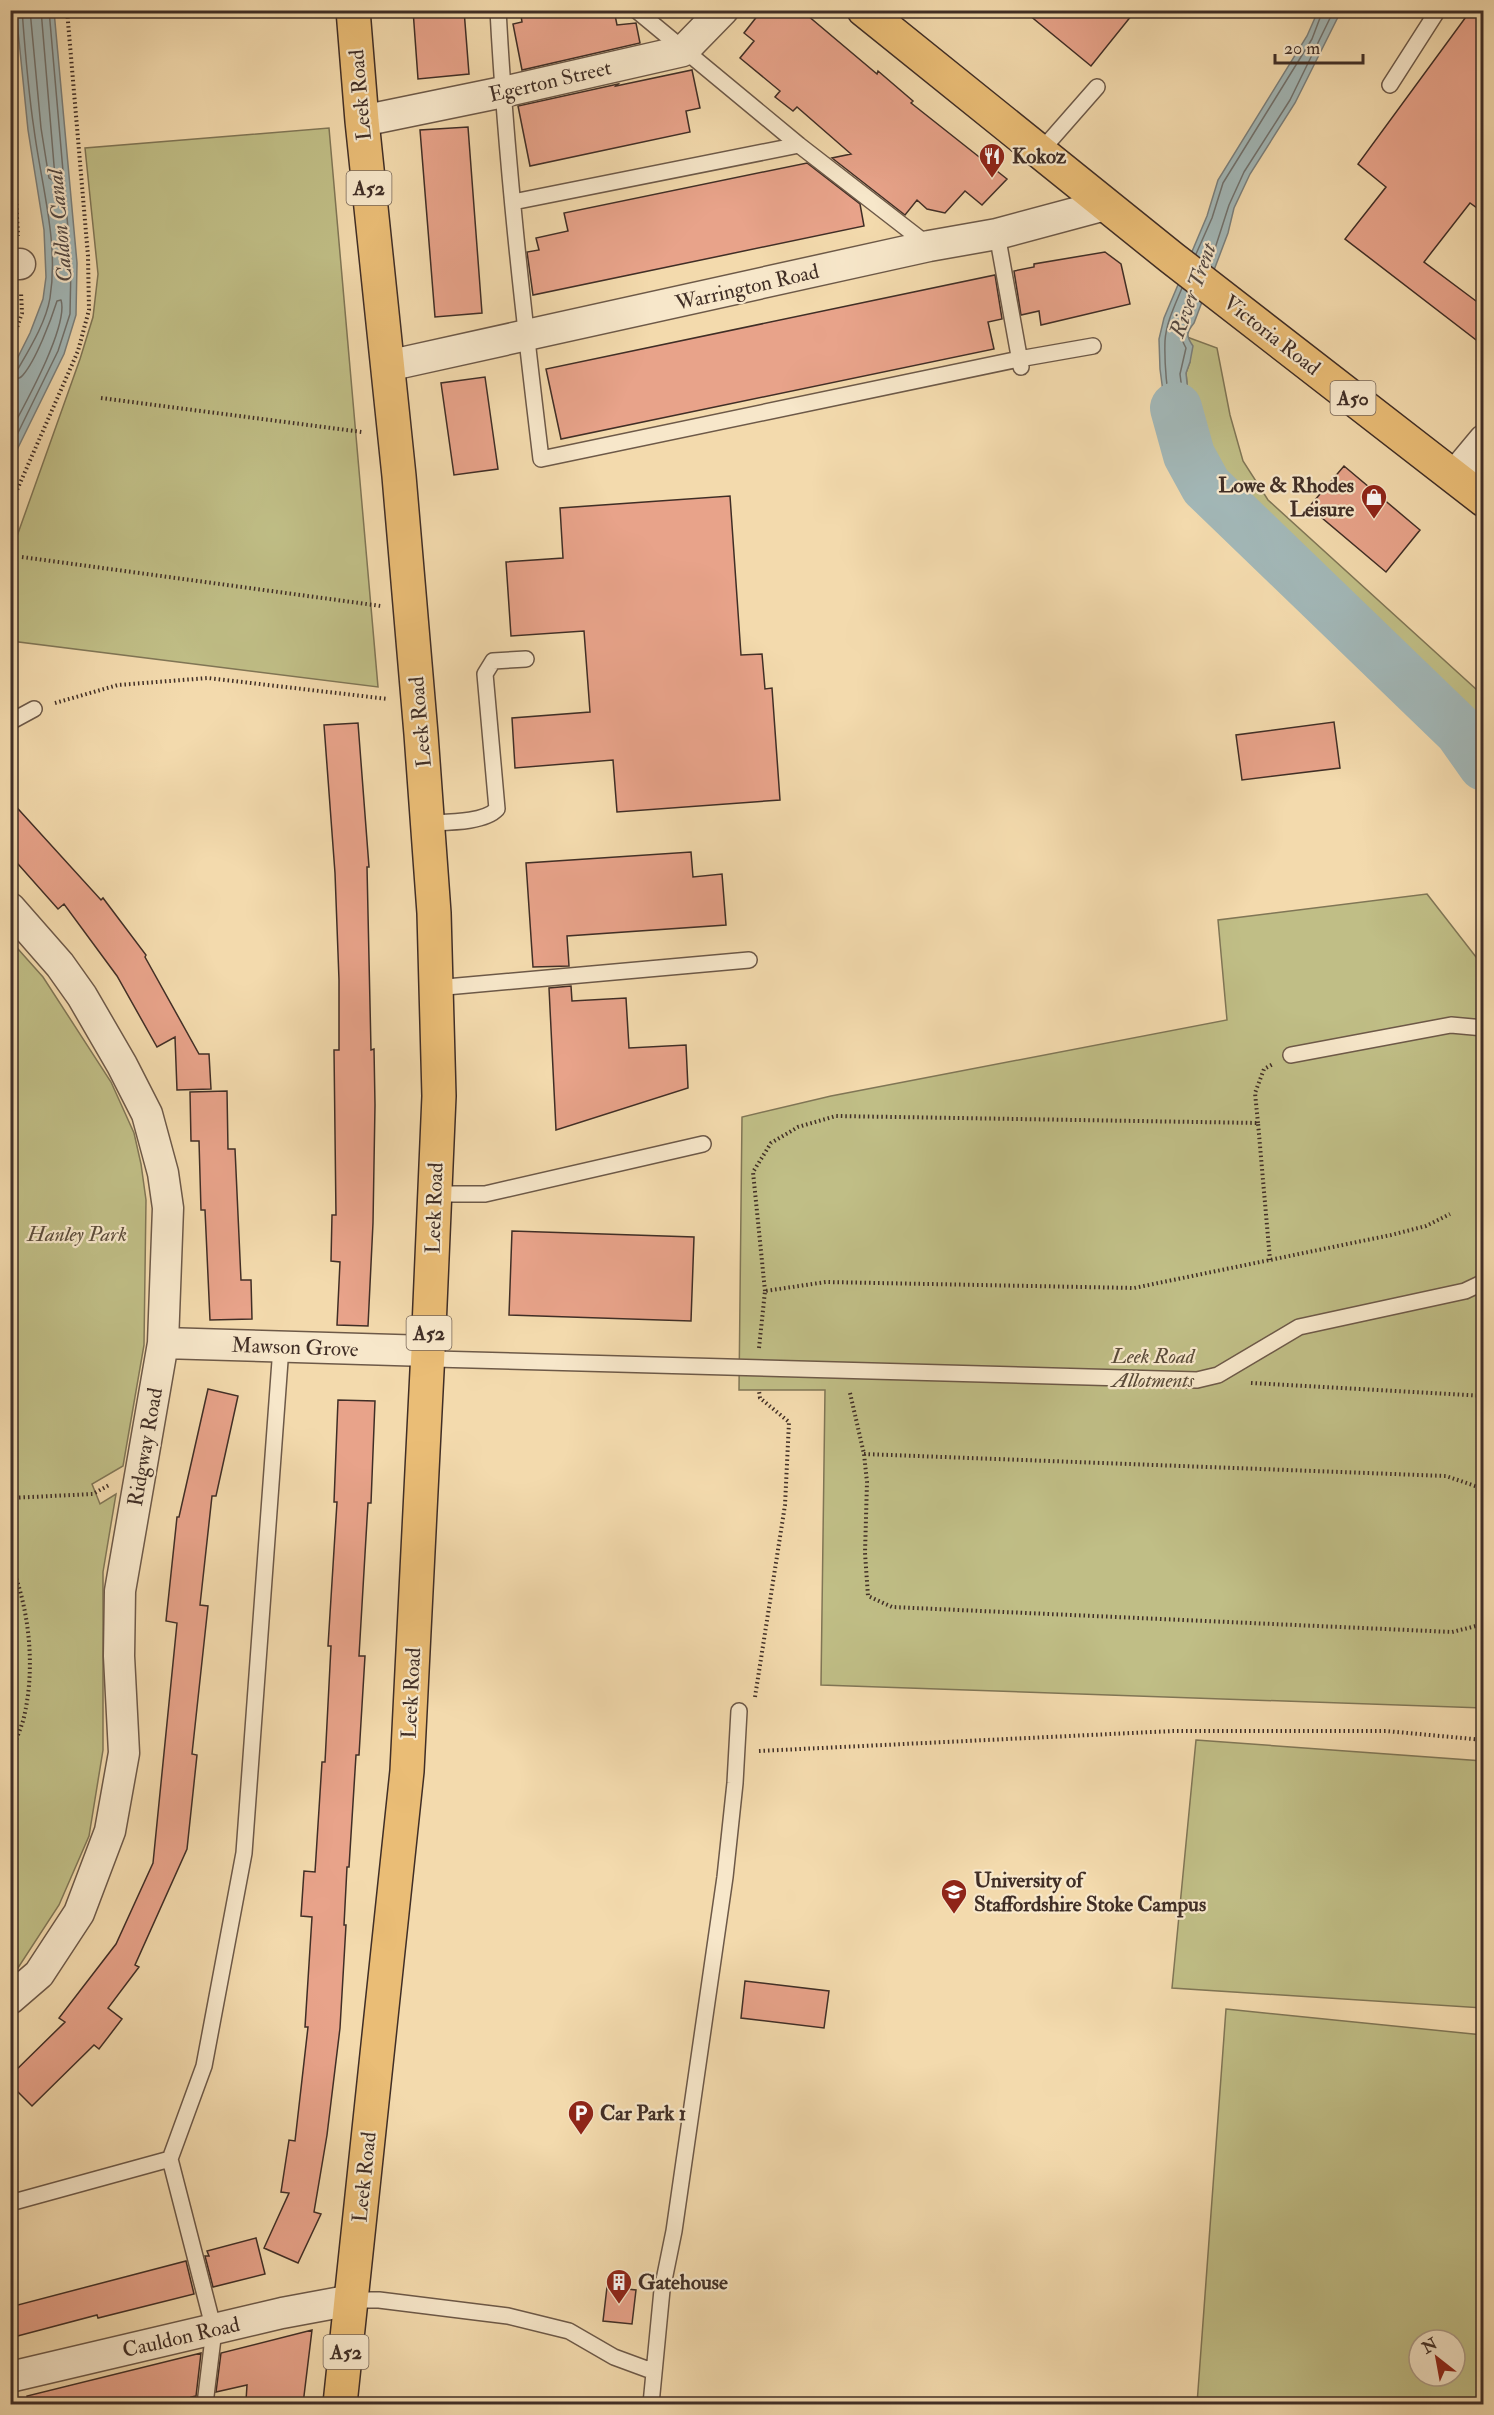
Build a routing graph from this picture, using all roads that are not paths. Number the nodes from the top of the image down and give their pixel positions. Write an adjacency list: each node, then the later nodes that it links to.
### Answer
1 (353, 10): 11 (main road, Leek Road / A52)
2 (498, 10): 10 (lane)
3 (636, 10): 7 (lane)
4 (723, 10): 7 (street)
5 (864, 10): 13 (main road, Victoria Road / A50)
6 (1438, 10): 8 (lane)
7 (683, 51): 10 (street, Egerton Street); 12 (lane)
8 (1390, 85)
9 (1097, 87): 13 (lane)
10 (503, 92): 11 (street, Egerton Street); 14 (lane)
11 (362, 121): 21 (main road, Leek Road / A52)
12 (799, 145): 14 (lane); 17 (lane)
13 (1040, 152): 15 (main road, Victoria Road / A50)
14 (513, 202): 18 (lane)
15 (1105, 205): 16 (street, Warrington Road); 23 (main road, Victoria Road / A50)
16 (997, 234): 17 (street, Warrington Road); 20 (lane)
17 (929, 246): 18 (street, Warrington Road)
18 (526, 336): 20 (lane); 21 (street, Warrington Road)
19 (1093, 346): 20 (lane)
20 (1020, 363)
21 (387, 366): 28 (main road, Leek Road / A52)
22 (1484, 440): 23 (street)
23 (1454, 476): 24 (main road, Victoria Road / A50)
24 (1484, 500)
25 (526, 659): 28 (lane)
26 (34, 709): 27 (lane)
27 (10, 722)
28 (427, 823): 31 (main road, Leek Road / A52)
29 (10, 908): 37 (street, Ridgway Road)
30 (749, 960): 31 (lane)
31 (435, 988): 35 (main road, Leek Road / A52)
32 (1484, 1028): 33 (lane)
33 (1291, 1054)
34 (703, 1144): 35 (lane)
35 (435, 1194): 39 (main road, Leek Road / A52)
36 (1484, 1282): 39 (lane)
37 (163, 1343): 38 (street, Mawson Grove); 41 (street, Ridgway Road)
38 (281, 1347): 39 (street, Mawson Grove); 42 (lane)
39 (428, 1351): 44 (main road, Leek Road / A52)
40 (739, 1711): 46 (lane)
41 (10, 1999)
42 (170, 2159): 43 (lane); 45 (lane)
43 (10, 2203)
44 (352, 2300): 45 (street, Cauldon Road); 46 (lane); 49 (main road, Leek Road / A52)
45 (214, 2330): 47 (street, Cauldon Road); 48 (lane)
46 (652, 2372): 50 (lane)
47 (10, 2377)
48 (205, 2404)
49 (340, 2404)
50 (651, 2404)

